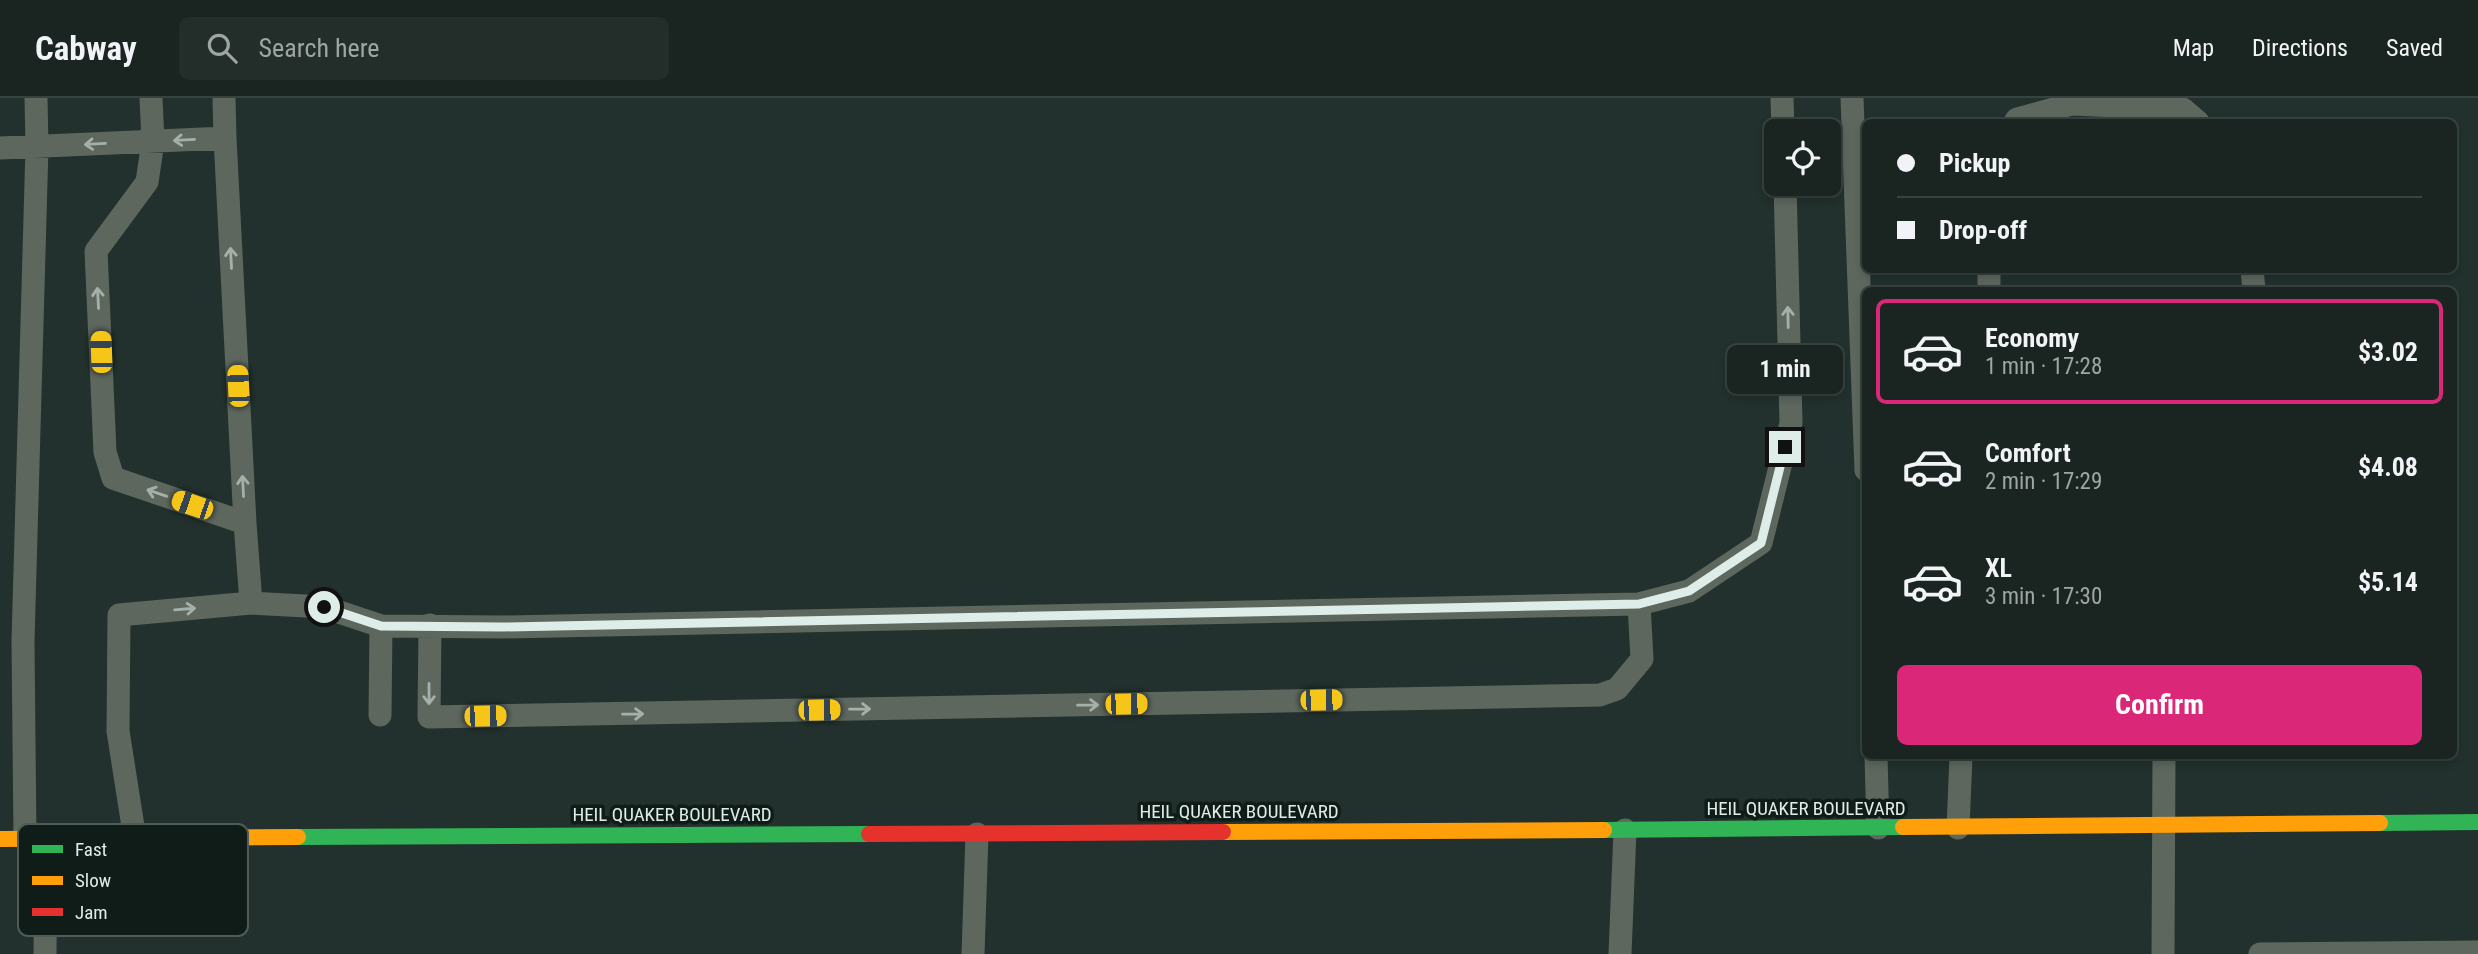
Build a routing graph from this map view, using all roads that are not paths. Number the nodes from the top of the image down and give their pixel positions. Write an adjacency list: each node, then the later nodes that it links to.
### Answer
1 (36, 98): 11 (lane)
2 (151, 98): 10 (lane)
3 (224, 98): 9 (lane)
4 (1783, 98): 6 (lane)
5 (1852, 98): 14 (lane)
6 (1783, 119)
7 (2017, 119): 8 (lane)
8 (2195, 119)
9 (225, 138): 10 (lane, one-way to 10); 15 (lane, one-way to 9)
10 (153, 142): 11 (lane, one-way to 11); 15 (lane, one-way to 10)
11 (37, 147): 12 (lane); 25 (lane)
12 (0, 148)
13 (1785, 196): 17 (lane, one-way to 13)
14 (1862, 364)
15 (245, 523): 16 (lane)
16 (251, 603): 19 (lane); 26 (lane, one-way to 16)
17 (1639, 604): 18 (lane); 18 (lane, one-way to 17)
18 (430, 625): 19 (lane)
19 (381, 626): 20 (lane)
20 (380, 715)
21 (1876, 759): 28 (lane)
22 (1961, 759): 29 (lane)
23 (2164, 759): 27 (lane)
24 (2478, 822): 27 (street, HEIL QUAKER BOULEVARD)
25 (35, 824)
26 (133, 824)
27 (2164, 826): 29 (street, HEIL QUAKER BOULEVARD); 40 (lane)
28 (1878, 828): 29 (street, HEIL QUAKER BOULEVARD); 30 (street, HEIL QUAKER BOULEVARD)
29 (1958, 828)
30 (1625, 830): 31 (street, HEIL QUAKER BOULEVARD); 39 (lane)
31 (977, 834): 32 (street, HEIL QUAKER BOULEVARD); 38 (lane)
32 (248, 838)
33 (0, 839): 34 (street, HEIL QUAKER BOULEVARD)
34 (18, 839)
35 (44, 936): 37 (lane)
36 (2478, 952): 41 (lane)
37 (45, 954)
38 (973, 954)
39 (1620, 954)
40 (2163, 954)
41 (2260, 954)

